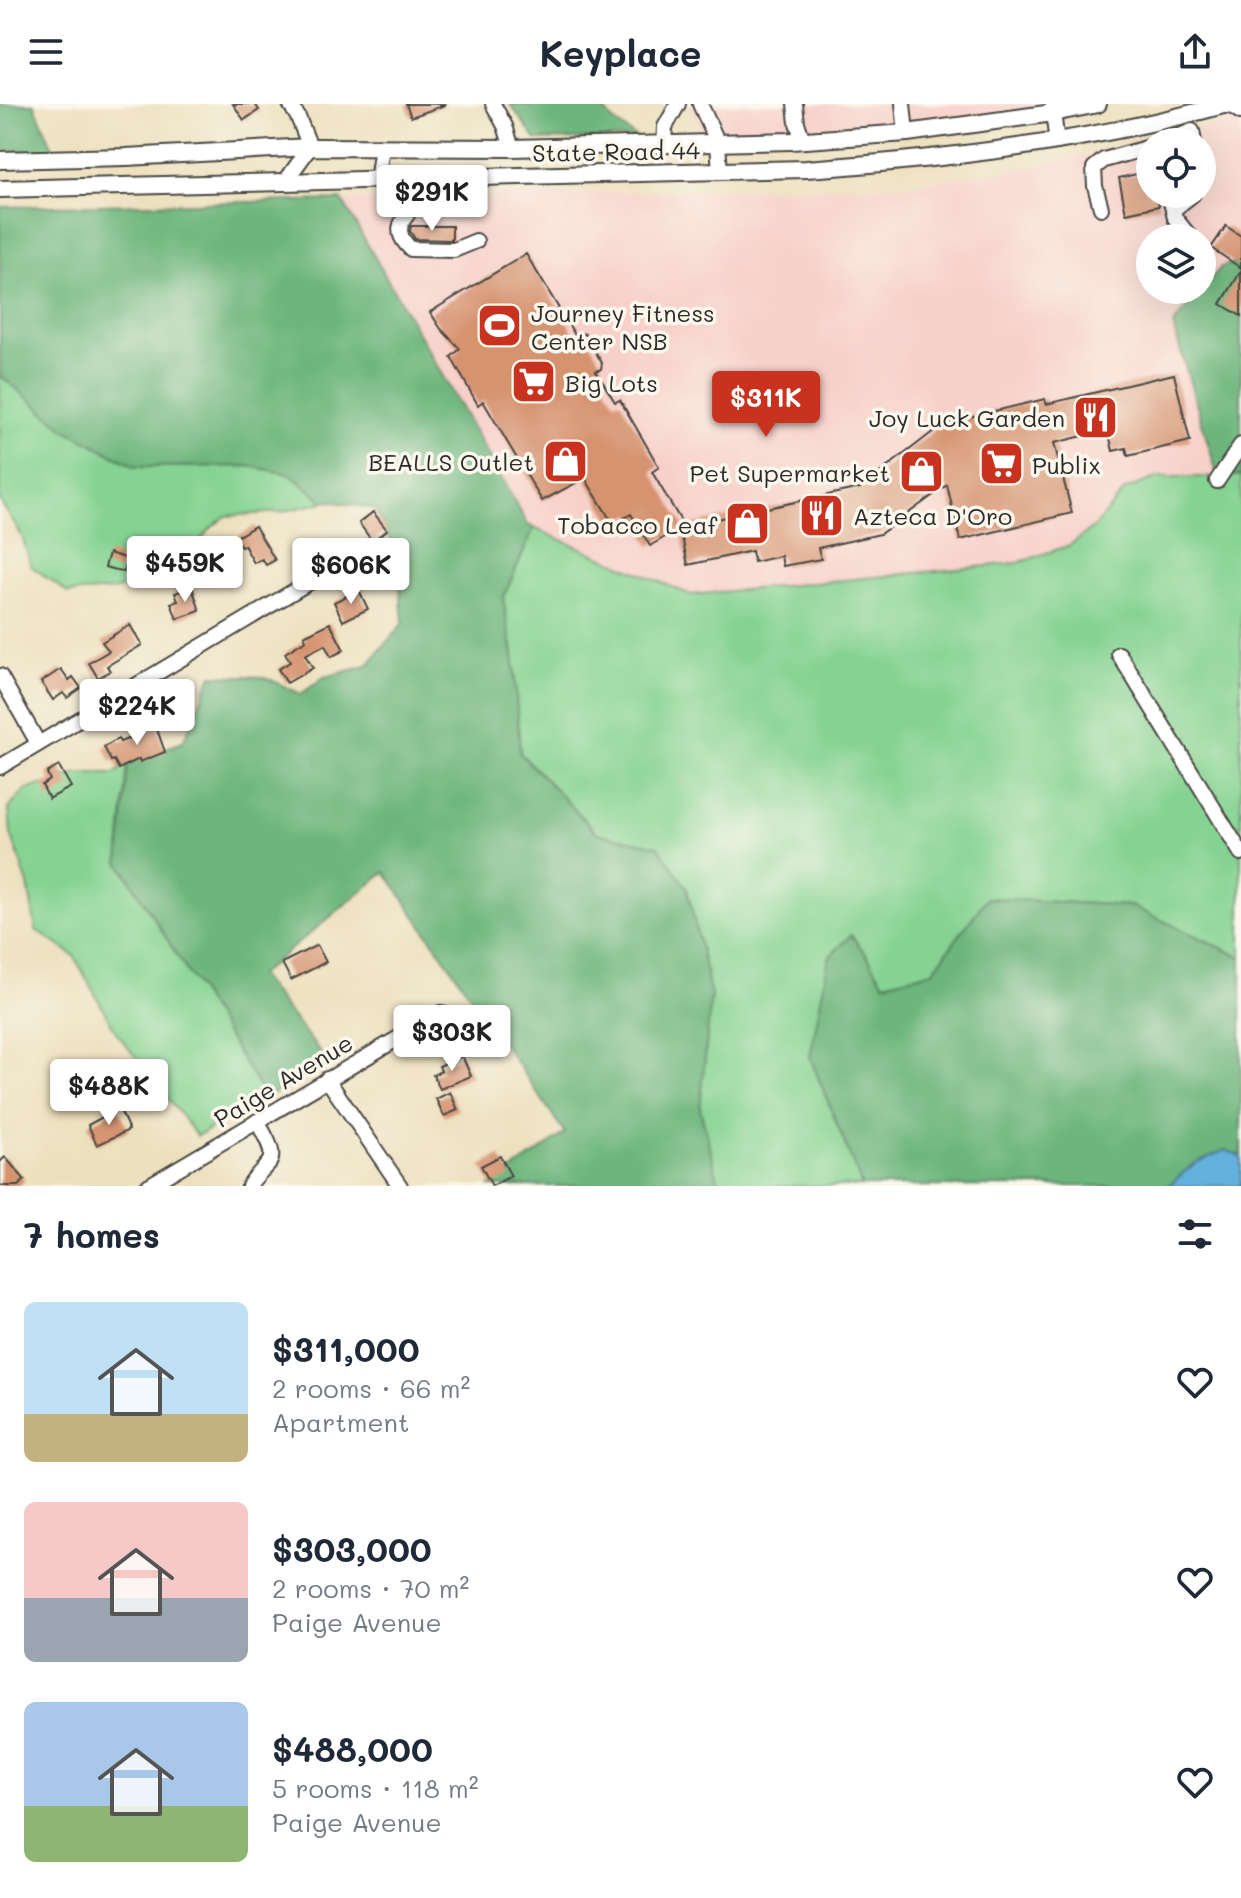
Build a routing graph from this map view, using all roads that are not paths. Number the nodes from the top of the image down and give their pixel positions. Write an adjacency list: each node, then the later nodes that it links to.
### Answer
1 (290, 104): 18 (street)
2 (493, 104): 20 (street)
3 (678, 104): 17 (street)
4 (700, 104): 16 (street)
5 (795, 104): 14 (street)
6 (903, 104): 13 (street)
7 (1098, 104): 10 (main road, State Road 44)
8 (1185, 104): 12 (main road)
9 (1224, 105): 11 (street); 12 (main road, State Road 44)
10 (1053, 108): 13 (main road, State Road 44); 15 (street)
11 (1241, 112)
12 (1153, 122): 15 (main road, State Road 44)
13 (906, 133): 14 (main road, State Road 44)
14 (803, 140): 16 (main road, State Road 44)
15 (1057, 142): 24 (main road, State Road 44)
16 (718, 143): 17 (main road, State Road 44); 24 (street)
17 (664, 144): 20 (main road, State Road 44)
18 (310, 147): 19 (main road, State Road 44); 22 (main road, State Road 44); 26 (street)
19 (382, 147): 20 (main road, State Road 44); 25 (street)
20 (512, 148)
21 (1136, 151): 29 (street)
22 (126, 157): 23 (main road, State Road 44); 27 (main road)
23 (0, 160)
24 (720, 172): 25 (main road, State Road 44)
25 (377, 181): 26 (main road, State Road 44)
26 (285, 182): 27 (main road, State Road 44)
27 (129, 186): 28 (main road, State Road 44)
28 (0, 189)
29 (1101, 208)
30 (1176, 208): 31 (street)
31 (1173, 210): 33 (street)
32 (407, 215): 34 (street)
33 (1180, 224)
34 (476, 241)
35 (1241, 445): 36 (street)
36 (1217, 481)
37 (336, 566): 40 (street)
38 (1119, 654): 42 (street)
39 (0, 676): 40 (street)
40 (38, 743): 41 (street)
41 (0, 767)
42 (1241, 853)
43 (441, 1013): 44 (street, Paige Avenue)
44 (327, 1079): 45 (street, Paige Avenue); 48 (street)
45 (257, 1121): 46 (street, Paige Avenue); 47 (street)
46 (148, 1186)
47 (249, 1186)
48 (400, 1186)

